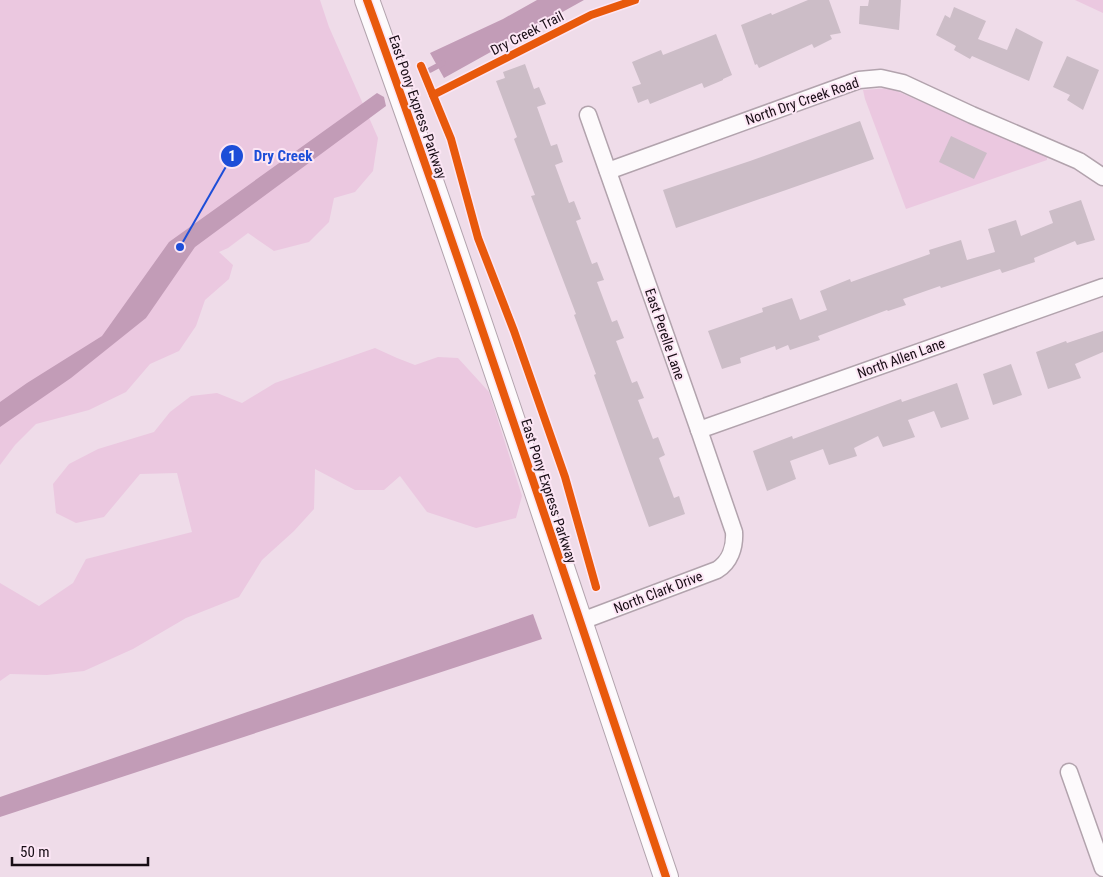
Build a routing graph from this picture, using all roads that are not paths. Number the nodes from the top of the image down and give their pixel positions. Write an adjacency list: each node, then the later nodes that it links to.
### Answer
1 (367, 0): 8 (street, East Pony Express Parkway)
2 (588, 115): 3 (street, East Perelle Lane)
3 (608, 171): 4 (street, North Dry Creek Road); 6 (street, East Perelle Lane)
4 (1103, 177)
5 (1103, 287): 6 (street, North Allen Lane)
6 (699, 430): 7 (street, East Perelle Lane)
7 (731, 555): 8 (street, North Clark Drive)
8 (579, 622): 11 (street, East Pony Express Parkway)
9 (1068, 772): 10 (street)
10 (1103, 868)
11 (666, 877)

